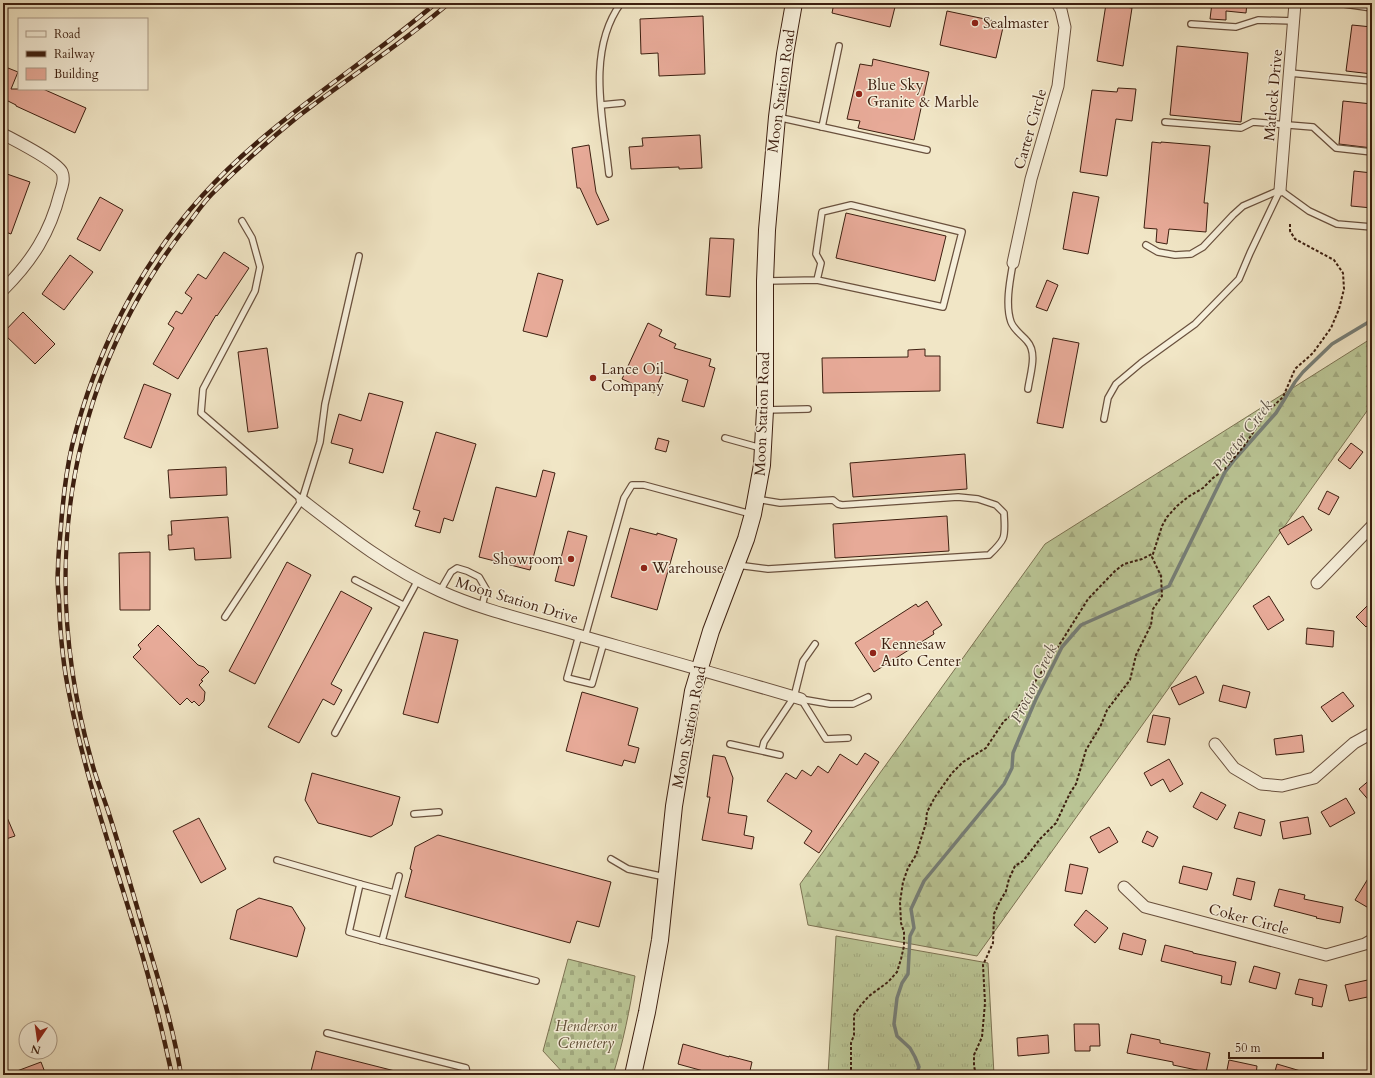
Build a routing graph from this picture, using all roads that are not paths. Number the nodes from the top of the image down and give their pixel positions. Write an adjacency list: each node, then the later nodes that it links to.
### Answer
1 (621, 3): 13 (lane)
2 (794, 3): 14 (street, Moon Station Road)
3 (1057, 3): 27 (street, Carter Circle)
4 (1295, 3): 7 (street, Matlock Drive)
5 (1337, 3): 6 (lane)
6 (1372, 8)
7 (1294, 21): 8 (lane); 10 (street, Matlock Drive)
8 (1191, 24)
9 (839, 46): 17 (lane)
10 (1290, 73): 11 (lane); 16 (street, Matlock Drive)
11 (1372, 81)
12 (622, 103): 13 (lane)
13 (601, 105): 21 (lane)
14 (777, 117): 17 (lane); 29 (street, Moon Station Road)
15 (1165, 122): 16 (lane)
16 (1286, 125): 20 (lane); 22 (street, Matlock Drive)
17 (822, 127): 19 (lane)
18 (3, 134): 30 (street)
19 (927, 150)
20 (1372, 152)
21 (609, 174)
22 (1280, 190): 24 (lane); 25 (lane); 34 (lane)
23 (242, 221): 38 (lane)
24 (1372, 227)
25 (1146, 245)
26 (359, 256): 38 (lane)
27 (1013, 263): 31 (lane)
28 (817, 280): 28 (lane); 29 (lane)
29 (765, 281): 33 (street, Moon Station Road)
30 (3, 290)
31 (1028, 389)
32 (808, 409): 33 (lane)
33 (765, 410): 36 (street, Moon Station Road)
34 (1104, 419)
35 (725, 438): 36 (lane)
36 (764, 449): 37 (street, Moon Station Road)
37 (756, 499): 39 (street, Moon Station Road); 41 (lane)
38 (302, 500): 43 (street, Moon Station Drive); 48 (lane)
39 (753, 514): 41 (street, Moon Station Road); 49 (lane)
40 (1372, 526): 44 (street)
41 (737, 565): 52 (street, Moon Station Road)
42 (355, 580): 46 (lane)
43 (418, 580): 45 (street, Moon Station Drive); 46 (lane)
44 (1317, 583)
45 (440, 592): 47 (street, Moon Station Drive); 47 (lane)
46 (403, 605): 56 (lane)
47 (482, 608): 49 (street, Moon Station Drive)
48 (225, 617)
49 (582, 636): 50 (street, Moon Station Drive); 50 (lane)
50 (604, 642): 52 (street, Moon Station Drive)
51 (815, 644): 54 (lane)
52 (699, 668): 54 (street, Moon Station Drive); 67 (street, Moon Station Road)
53 (868, 697): 54 (lane)
54 (798, 698): 57 (lane); 60 (lane)
55 (1372, 732): 59 (street)
56 (335, 733)
57 (848, 738)
58 (730, 744): 60 (lane)
59 (1215, 744)
60 (762, 750): 61 (lane)
61 (780, 754)
62 (438, 812): 63 (lane)
63 (414, 814)
64 (611, 859): 67 (lane)
65 (277, 860): 68 (lane)
66 (399, 876): 70 (lane)
67 (667, 878): 76 (street, Moon Station Road)
68 (360, 884): 70 (lane); 71 (lane)
69 (1124, 887): 72 (street, Coker Circle)
70 (394, 893): 71 (lane)
71 (382, 940): 73 (lane)
72 (1372, 940)
73 (536, 981)
74 (327, 1033): 75 (lane)
75 (467, 1075)
76 (633, 1075)

